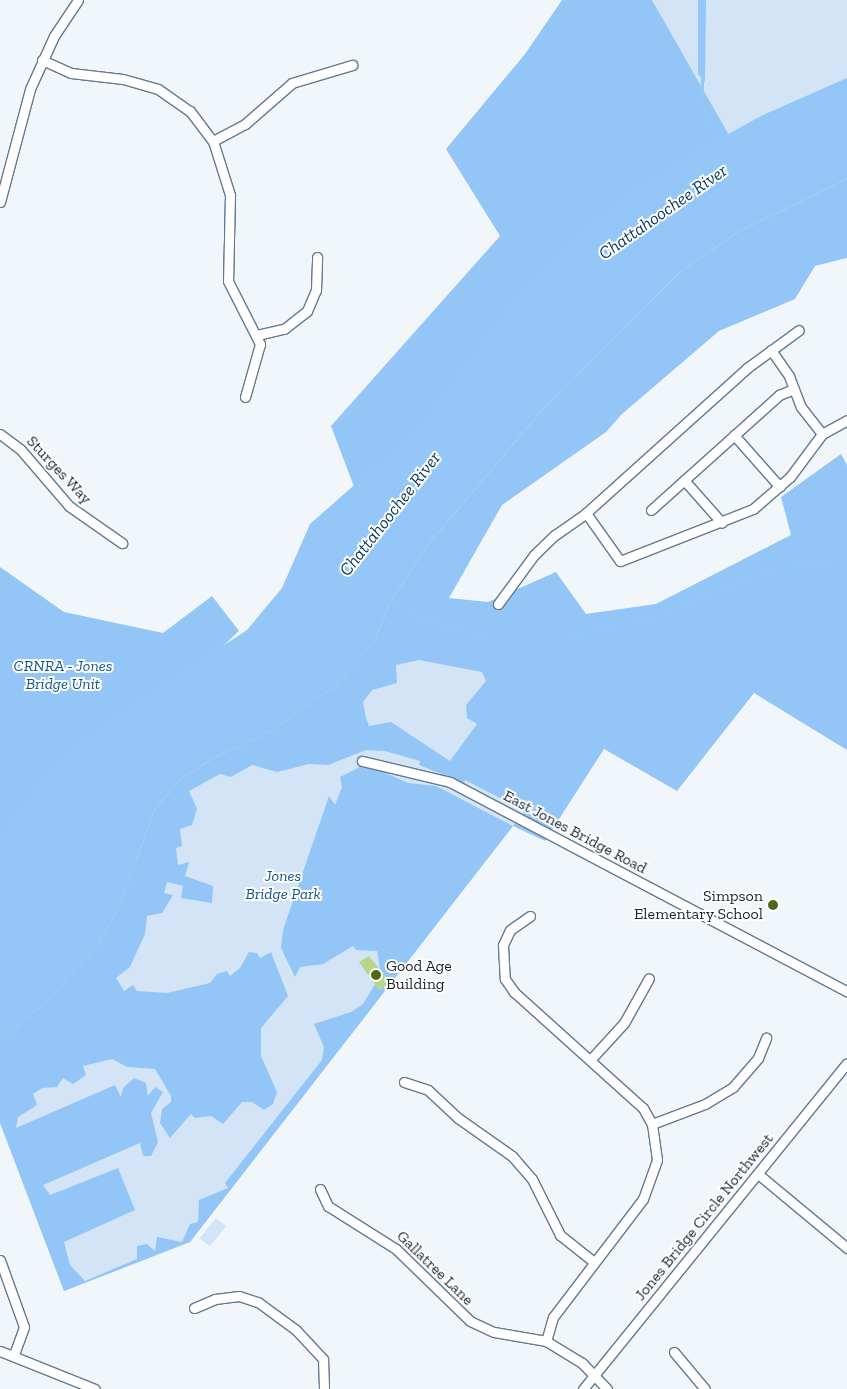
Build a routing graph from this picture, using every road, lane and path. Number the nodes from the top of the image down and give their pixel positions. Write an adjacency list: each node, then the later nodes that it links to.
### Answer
1 (78, 0): 2 (street)
2 (42, 60): 4 (street); 5 (street)
3 (352, 65): 4 (street)
4 (213, 141): 8 (street)
5 (0, 202)
6 (317, 257): 8 (street)
7 (799, 330): 9 (street)
8 (257, 335): 11 (street)
9 (771, 350): 10 (street); 19 (street)
10 (794, 389): 14 (street); 15 (street)
11 (245, 398)
12 (847, 420): 14 (street)
13 (0, 434): 21 (street, Sturges Way)
14 (822, 434): 17 (street)
15 (734, 435): 16 (street); 17 (street)
16 (684, 480): 18 (street); 20 (street)
17 (780, 487): 20 (street)
18 (651, 510)
19 (586, 513): 20 (street); 22 (street)
20 (722, 523)
21 (122, 543)
22 (498, 604)
23 (362, 760): 26 (street, East Jones Bridge Road)
24 (530, 916): 28 (street)
25 (649, 978): 28 (street)
26 (847, 991)
27 (766, 1038): 31 (street)
28 (591, 1058): 31 (street)
29 (847, 1063): 32 (street, Jones Bridge Circle Northwest)
30 (404, 1082): 36 (street)
31 (652, 1124): 36 (street)
32 (758, 1174): 34 (street); 42 (street, Jones Bridge Circle Northwest)
33 (320, 1189): 38 (street, Gallatree Lane)
34 (847, 1248)
35 (0, 1260): 41 (street)
36 (594, 1262): 38 (street)
37 (194, 1308): 44 (street)
38 (546, 1341): 42 (street, Gallatree Lane)
39 (0, 1351): 41 (street)
40 (674, 1352): 47 (street)
41 (14, 1354): 43 (street)
42 (594, 1375): 45 (street, Jones Bridge Circle Northwest); 46 (street, Gallatree Lane)
43 (95, 1389)
44 (324, 1389)
45 (583, 1389)
46 (607, 1389)
47 (704, 1389)

